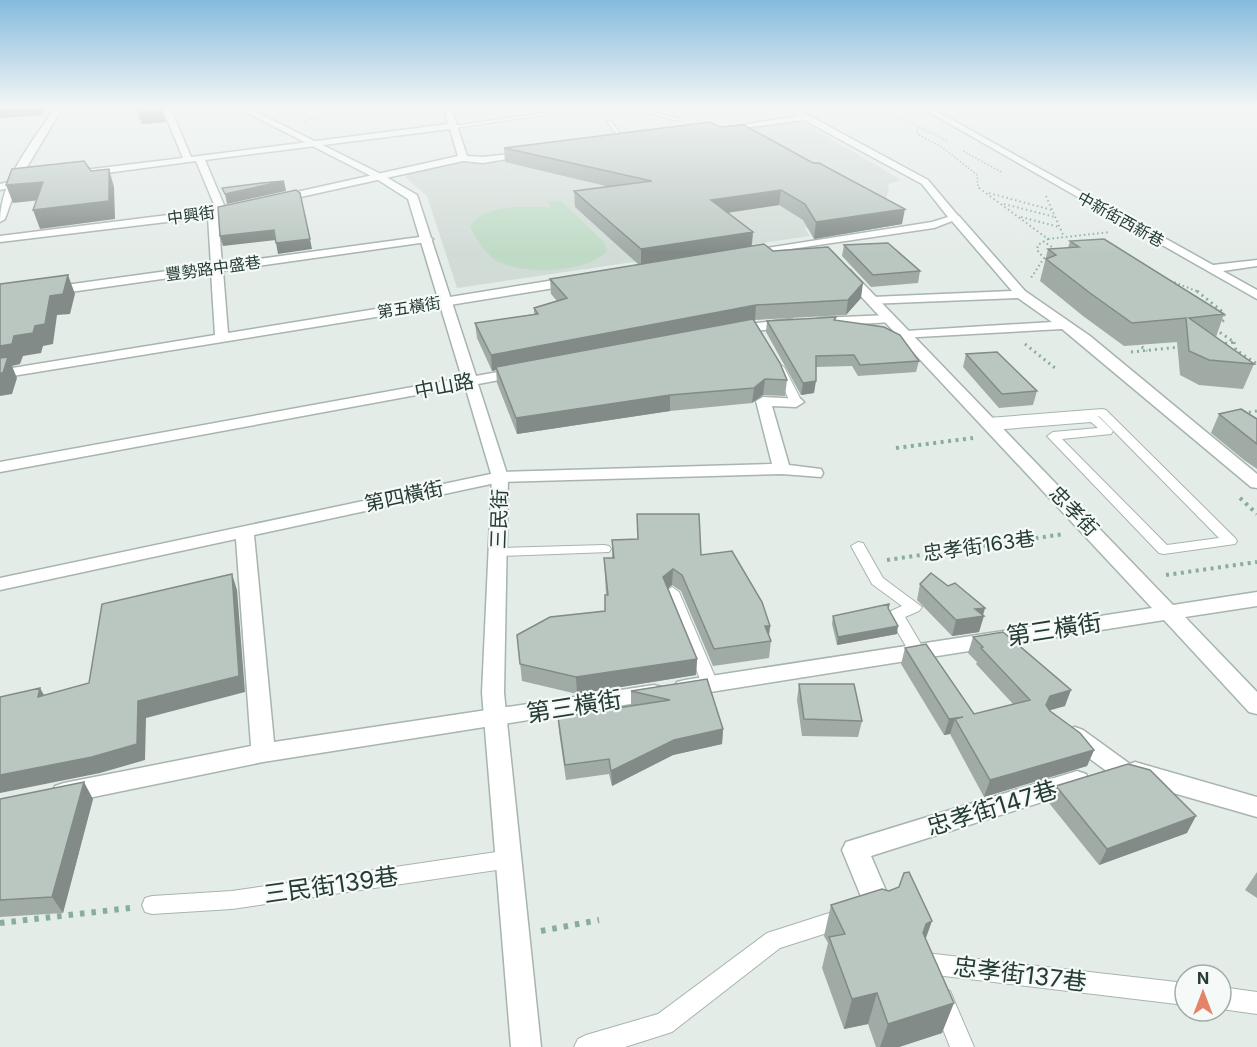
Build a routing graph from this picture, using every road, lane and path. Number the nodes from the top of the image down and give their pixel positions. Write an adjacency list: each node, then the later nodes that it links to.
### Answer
1 (29, 156): 17 (street)
2 (186, 156): 12 (street)
3 (224, 156): 11 (street)
4 (338, 156): 14 (street, 三民街)
5 (518, 156): 10 (street)
6 (877, 156): 28 (street)
7 (953, 156): 19 (path)
8 (972, 156): 15 (path)
9 (1011, 156): 42 (street, 中新街西新巷)
10 (463, 158): 14 (street)
11 (200, 159): 12 (street); 25 (street)
12 (188, 160): 13 (street)
13 (71, 174)
14 (378, 176): 21 (street); 34 (street, 三民街)
15 (1011, 177)
16 (36, 179): 17 (street)
17 (13, 182): 18 (street); 29 (street)
18 (0, 187)
19 (986, 192): 23 (path); 24 (path)
20 (1043, 192): 24 (path)
21 (268, 201)
22 (257, 203): 25 (street, 中興街)
23 (1001, 203): 26 (path); 27 (path)
24 (1052, 210): 27 (path)
25 (218, 212): 33 (street, 中興街); 41 (street)
26 (1017, 216): 30 (path); 35 (path)
27 (1055, 217): 30 (path)
28 (956, 218): 37 (street); 45 (street)
29 (0, 219)
30 (1059, 226): 32 (path)
31 (1115, 231): 32 (path)
32 (1064, 237): 35 (path)
33 (0, 238)
34 (427, 239): 41 (street, 豐勢路中盛巷); 48 (street, 三民街)
35 (1048, 239): 36 (path)
36 (1043, 241): 38 (path); 45 (path)
37 (826, 251): 39 (street); 49 (street)
38 (1059, 252)
39 (738, 255)
40 (1257, 263): 42 (street)
41 (216, 268): 47 (street, 豐勢路中盛巷); 56 (street)
42 (1213, 269): 46 (street, 中新街西新巷)
43 (1164, 278): 53 (path)
44 (588, 279): 48 (street, 第五橫街)
45 (1021, 294): 49 (street); 52 (street)
46 (1257, 295)
47 (0, 298)
48 (445, 301): 56 (street, 第五橫街); 69 (street, 三民街)
49 (872, 301): 50 (street)
50 (889, 319): 54 (street); 55 (street, 忠孝街)
51 (1206, 324): 53 (path)
52 (1062, 325): 55 (street); 79 (street)
53 (1214, 329): 59 (path)
54 (719, 333)
55 (905, 335): 73 (street, 忠孝街)
56 (222, 338): 68 (street, 第五橫街)
57 (1017, 338): 66 (path)
58 (1144, 339): 62 (path)
59 (1234, 342): 60 (path); 65 (path)
60 (1213, 344)
61 (1181, 347): 62 (path)
62 (1147, 351): 63 (path)
63 (1125, 353)
64 (773, 356): 70 (lane)
65 (1257, 364)
66 (1054, 368)
67 (531, 370): 69 (street, 中山路)
68 (0, 374)
69 (472, 381): 75 (street, 中山路); 78 (street, 三民街)
70 (796, 402): 76 (street)
71 (1257, 411): 72 (path)
72 (1236, 414)
73 (994, 427): 73 (lane); 74 (path); 80 (street, 忠孝街)
74 (896, 448)
75 (0, 467)
76 (782, 470): 77 (street, 第四橫街); 78 (street, 第四橫街)
77 (815, 473)
78 (500, 477): 81 (street, 第四橫街); 84 (street, 三民街)
79 (1257, 483)
80 (1091, 530): 86 (path, 忠孝街163巷); 91 (street, 忠孝街)
81 (245, 531): 88 (street, 第四橫街); 97 (street)
82 (858, 546): 86 (lane)
83 (604, 549): 84 (lane)
84 (498, 552): 95 (street, 三民街)
85 (1257, 562): 87 (path)
86 (867, 563): 92 (lane)
87 (1166, 575)
88 (0, 584)
89 (672, 592): 93 (lane)
90 (1257, 599): 91 (street, 第三橫街)
91 (1169, 611): 92 (street, 第三橫街); 94 (street, 忠孝街)
92 (917, 651): 93 (street, 第三橫街)
93 (710, 684): 95 (street, 第三橫街)
94 (1257, 706)
95 (495, 719): 97 (street, 第三橫街); 101 (street, 三民街)
96 (1053, 720): 98 (street)
97 (263, 753): 99 (street, 第三橫街)
98 (1120, 768): 100 (street); 103 (street, 忠孝街147巷)
99 (46, 796)
100 (1257, 807)
101 (510, 859): 102 (lane, 三民街139巷); 106 (street, 三民街)
102 (152, 905): 105 (path)
103 (879, 907): 112 (lane)
104 (599, 920): 106 (path)
105 (0, 922)
106 (517, 936): 111 (street, 三民街)
107 (1173, 993): 110 (lane, 忠孝街137巷)
108 (1233, 1000): 109 (lane)
109 (1257, 1003)
110 (958, 1038)
111 (526, 1047)
112 (586, 1047)

